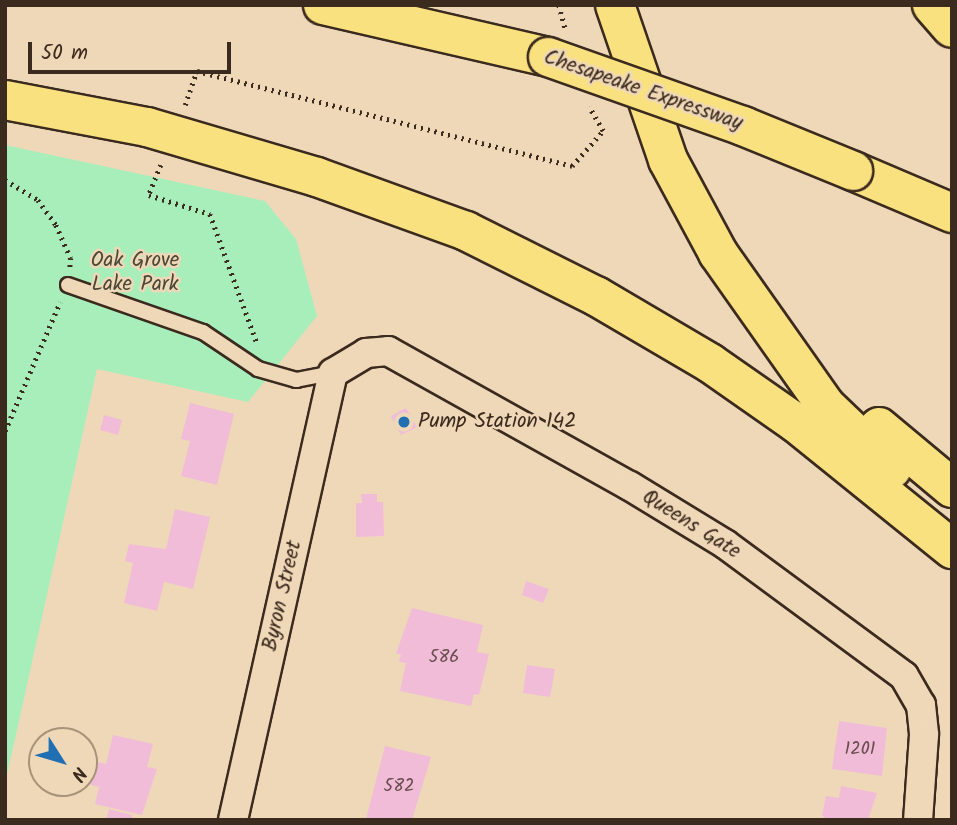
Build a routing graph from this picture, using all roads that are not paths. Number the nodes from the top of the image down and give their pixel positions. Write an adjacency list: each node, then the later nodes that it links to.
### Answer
1 (323, 5): 6 (highway, Chesapeake Expressway, bridge)
2 (615, 5): 10 (highway)
3 (932, 5): 4 (highway)
4 (952, 28)
5 (5, 100): 14 (highway)
6 (891, 186): 7 (highway, Chesapeake Expressway); 8 (highway)
7 (952, 212)
8 (952, 230)
9 (68, 285): 11 (lane)
10 (767, 327): 12 (highway); 13 (highway)
11 (333, 373): 15 (street, Queens Gate); 16 (street, Byron Street)
12 (952, 488)
13 (952, 520)
14 (952, 549)
15 (927, 814)
16 (233, 820)

